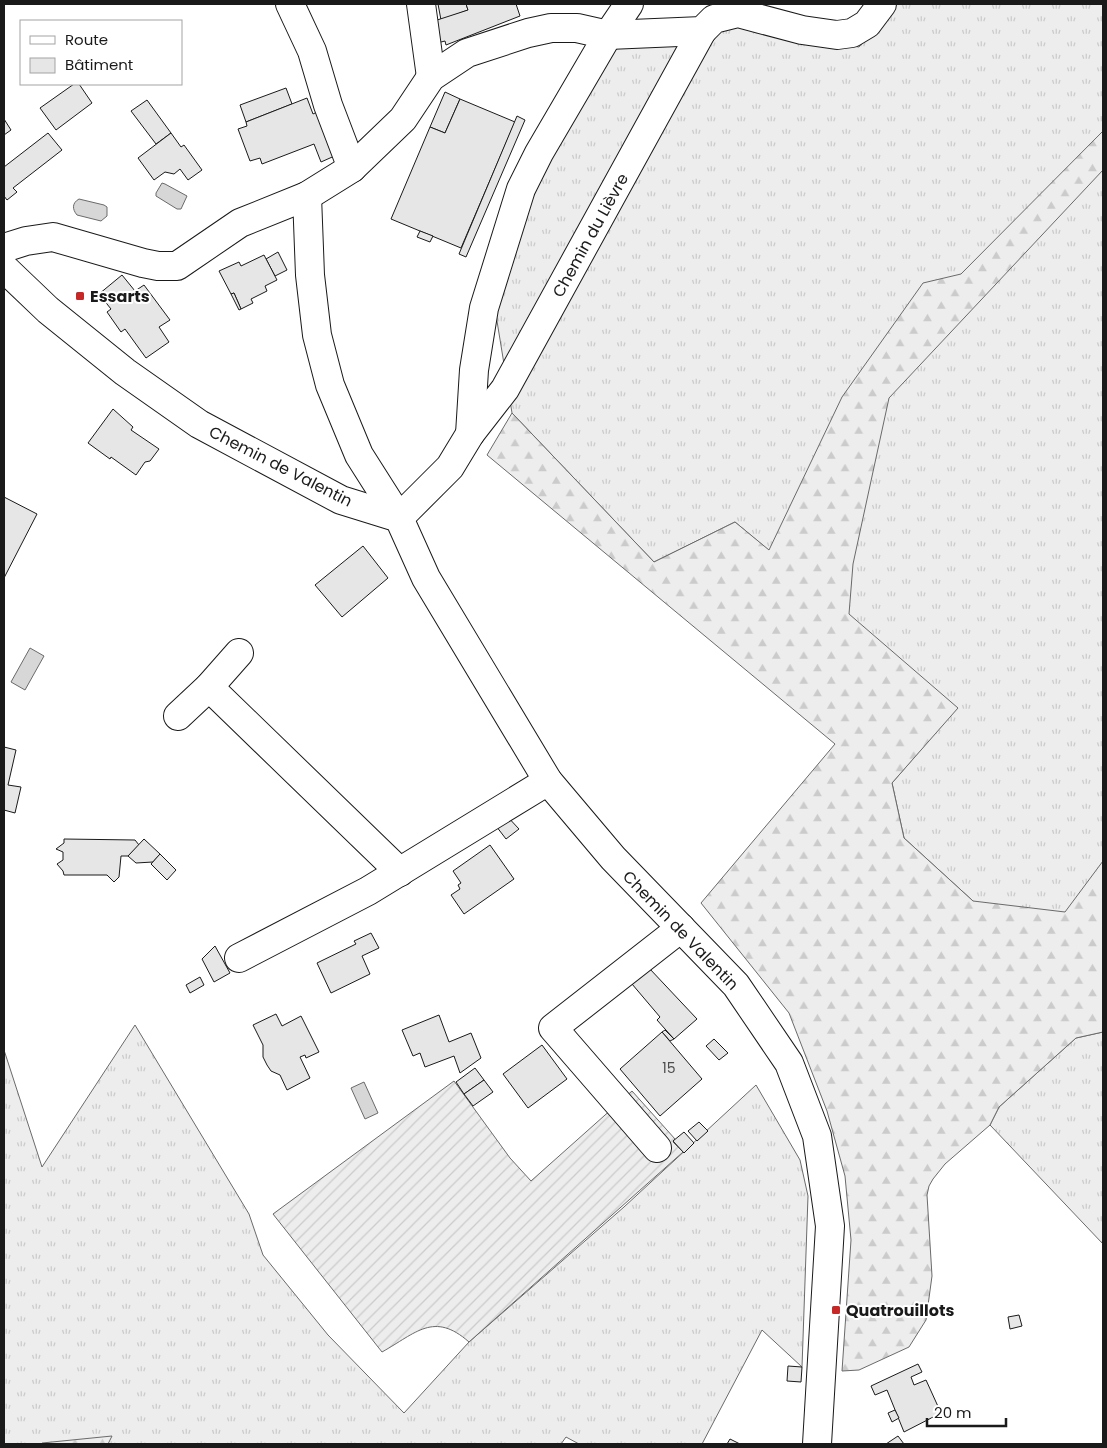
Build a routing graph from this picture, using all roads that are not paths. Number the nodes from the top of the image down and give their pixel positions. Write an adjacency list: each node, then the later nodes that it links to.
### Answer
1 (290, 4): 8 (street)
2 (421, 4): 7 (street)
3 (629, 4): 6 (street, Chemin du Lièvre)
4 (882, 4): 5 (street)
5 (702, 31): 6 (street); 12 (street, Chemin du Lièvre)
6 (608, 35): 7 (street); 12 (street, Chemin du Lièvre)
7 (431, 77): 8 (street)
8 (352, 168): 9 (street)
9 (307, 196): 10 (street); 13 (street)
10 (4, 248)
11 (4, 268): 13 (street, Chemin de Valentin)
12 (470, 434): 13 (street, Chemin du Lièvre)
13 (398, 518): 17 (street, Chemin de Valentin)
14 (240, 653): 15 (street)
15 (209, 687): 16 (street); 18 (street)
16 (178, 716)
17 (548, 781): 18 (street); 19 (street, Chemin de Valentin)
18 (400, 872): 20 (street)
19 (681, 928): 21 (street); 22 (street, Chemin de Valentin)
20 (239, 958)
21 (657, 1148)
22 (817, 1444)

